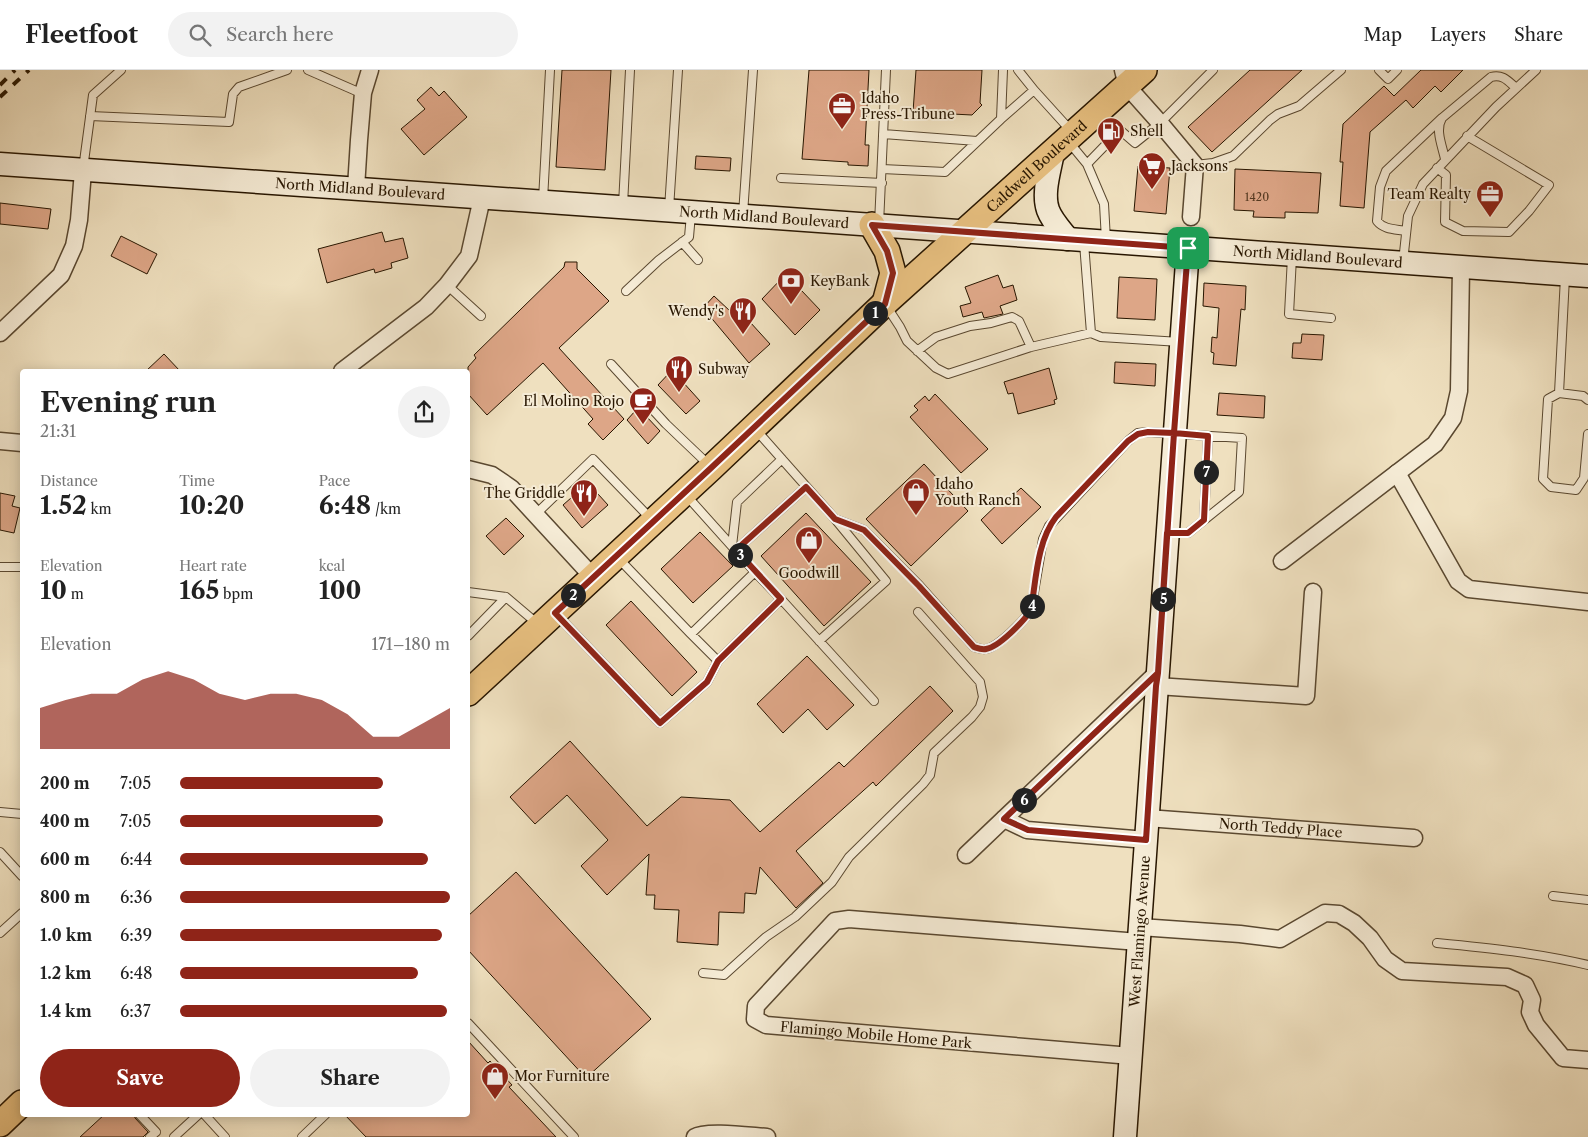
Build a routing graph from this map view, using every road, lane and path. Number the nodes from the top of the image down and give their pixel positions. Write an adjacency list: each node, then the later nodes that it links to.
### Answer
1 (121, 70): 22 (lane)
2 (287, 70): 22 (lane)
3 (308, 70): 20 (lane)
4 (370, 70): 20 (street)
5 (550, 70): 42 (lane)
6 (630, 70): 43 (lane)
7 (678, 70): 44 (lane)
8 (753, 70): 46 (lane)
9 (886, 70): 26 (lane)
10 (1002, 70): 24 (lane)
11 (1018, 70): 19 (lane)
12 (1213, 70): 25 (lane)
13 (1341, 70): 34 (lane)
14 (1379, 70): 15 (lane)
15 (1397, 70)
16 (1536, 70): 18 (lane)
17 (1131, 75): 21 (main road, Caldwell Boulevard); 25 (street)
18 (1516, 88): 23 (lane); 27 (lane)
19 (1034, 90): 24 (lane); 30 (lane)
20 (363, 94): 40 (street)
21 (1095, 115): 28 (lane); 30 (main road, Caldwell Boulevard)
22 (90, 116): 37 (lane)
23 (1442, 118): 31 (lane); 49 (lane)
24 (1001, 119): 29 (lane)
25 (1160, 123): 28 (lane); 34 (street)
26 (883, 134): 29 (lane); 36 (lane)
27 (1467, 136): 31 (lane); 35 (lane)
28 (1114, 137): 33 (lane)
29 (976, 141): 36 (lane)
30 (1065, 142): 33 (lane); 50 (main road, Caldwell Boulevard); 51 (street)
31 (1445, 159): 35 (lane)
32 (0, 164): 37 (street, North Midland Boulevard)
33 (1087, 164): 53 (lane)
34 (1195, 165): 47 (street)
35 (1437, 168): 49 (lane)
36 (882, 169): 39 (lane)
37 (83, 171): 40 (street, North Midland Boulevard); 66 (street)
38 (781, 178): 39 (lane)
39 (882, 183): 48 (lane)
40 (356, 188): 41 (street, North Midland Boulevard)
41 (482, 198): 42 (street, North Midland Boulevard); 61 (street)
42 (543, 202): 43 (street, North Midland Boulevard)
43 (622, 208): 44 (street, North Midland Boulevard)
44 (668, 211): 45 (street, North Midland Boulevard)
45 (691, 212): 46 (street, North Midland Boulevard); 52 (lane)
46 (743, 216): 48 (street, North Midland Boulevard)
47 (1191, 217)
48 (875, 225): 50 (street, North Midland Boulevard); 63 (main road)
49 (1406, 231): 57 (lane)
50 (965, 232): 51 (street, North Midland Boulevard); 63 (main road, Caldwell Boulevard)
51 (1076, 240): 53 (street, North Midland Boulevard); 67 (lane)
52 (682, 242): 56 (lane); 62 (lane)
53 (1106, 242): 54 (street, North Midland Boulevard)
54 (1188, 248): 55 (street, North Midland Boulevard); 68 (street, West Flamingo Avenue)
55 (1292, 256): 57 (street, North Midland Boulevard); 65 (lane)
56 (698, 260)
57 (1402, 264): 58 (street, North Midland Boulevard)
58 (1461, 268): 59 (street, North Midland Boulevard); 84 (street)
59 (1565, 275): 60 (street, North Midland Boulevard); 73 (lane)
60 (1588, 276)
61 (447, 285): 64 (lane); 72 (street)
62 (626, 290)
63 (885, 304): 70 (lane); 75 (main road, Caldwell Boulevard)
64 (481, 316)
65 (1331, 318)
66 (0, 333)
67 (1091, 333): 68 (lane); 69 (lane)
68 (1181, 342): 76 (street, West Flamingo Avenue)
69 (1031, 347): 70 (lane); 70 (lane)
70 (917, 351)
71 (611, 364): 82 (lane)
72 (345, 369)
73 (1560, 393): 74 (lane); 77 (lane)
74 (1588, 400)
75 (754, 428): 81 (lane); 82 (main road, Caldwell Boulevard)
76 (1174, 433): 78 (lane); 88 (lane); 91 (street, West Flamingo Avenue)
77 (1588, 434)
78 (1208, 436): 89 (lane); 89 (lane)
79 (0, 441): 80 (street)
80 (20, 443)
81 (782, 459): 85 (lane); 92 (lane)
82 (711, 468): 86 (main road, Caldwell Boulevard)
83 (470, 470): 87 (street)
84 (1397, 473): 94 (street); 103 (street)
85 (806, 487): 88 (lane); 92 (lane)
86 (684, 493): 90 (main road, Caldwell Boulevard); 92 (lane)
87 (536, 514): 90 (lane); 98 (street)
88 (835, 519): 108 (lane)
89 (1204, 520): 91 (lane)
90 (653, 521): 93 (main road, Caldwell Boulevard)
91 (1167, 533): 110 (street, West Flamingo Avenue)
92 (734, 548): 97 (lane)
93 (616, 556): 98 (main road, Caldwell Boulevard); 107 (lane)
94 (1282, 561)
95 (0, 567): 96 (lane)
96 (20, 567)
97 (755, 572): 102 (lane); 107 (lane)
98 (593, 577): 105 (main road, Caldwell Boulevard)
99 (470, 592): 101 (lane)
100 (1312, 592): 110 (street)
101 (506, 597): 105 (lane); 106 (lane)
102 (781, 599): 108 (lane); 109 (lane)
103 (1588, 602)
104 (918, 612): 128 (lane)
105 (547, 619): 109 (lane); 111 (main road, Caldwell Boulevard)
106 (470, 634)
107 (691, 634): 109 (lane)
108 (819, 642): 112 (lane)
109 (718, 661)
110 (1157, 679): 115 (street); 116 (street, West Flamingo Avenue)
111 (470, 689)
112 (874, 701)
113 (0, 812): 114 (lane)
114 (20, 814)
115 (1004, 819): 116 (street); 119 (street)
116 (1146, 829): 117 (street, North Teddy Place); 125 (street, West Flamingo Avenue)
117 (1414, 838)
118 (0, 852): 120 (lane)
119 (966, 855)
120 (20, 874)
121 (1553, 896): 122 (lane)
122 (1588, 900)
123 (20, 915): 124 (lane)
124 (0, 933)
125 (1139, 935): 130 (street, West Flamingo Avenue); 130 (street, Flamingo Mobile Home Park); 131 (street)
126 (1437, 943): 127 (lane)
127 (1588, 965)
128 (703, 973)
129 (470, 1025): 142 (lane)
130 (1131, 1056): 145 (street, West Flamingo Avenue)
131 (1588, 1060)
132 (20, 1105): 137 (main road)
133 (142, 1117): 138 (lane)
134 (196, 1117): 139 (lane)
135 (207, 1117): 140 (lane)
136 (323, 1117): 141 (lane)
137 (0, 1124)
138 (150, 1137)
139 (174, 1137)
140 (225, 1137)
141 (302, 1137)
142 (574, 1137)
143 (695, 1137): 144 (street)
144 (767, 1137)
145 (1125, 1137)

